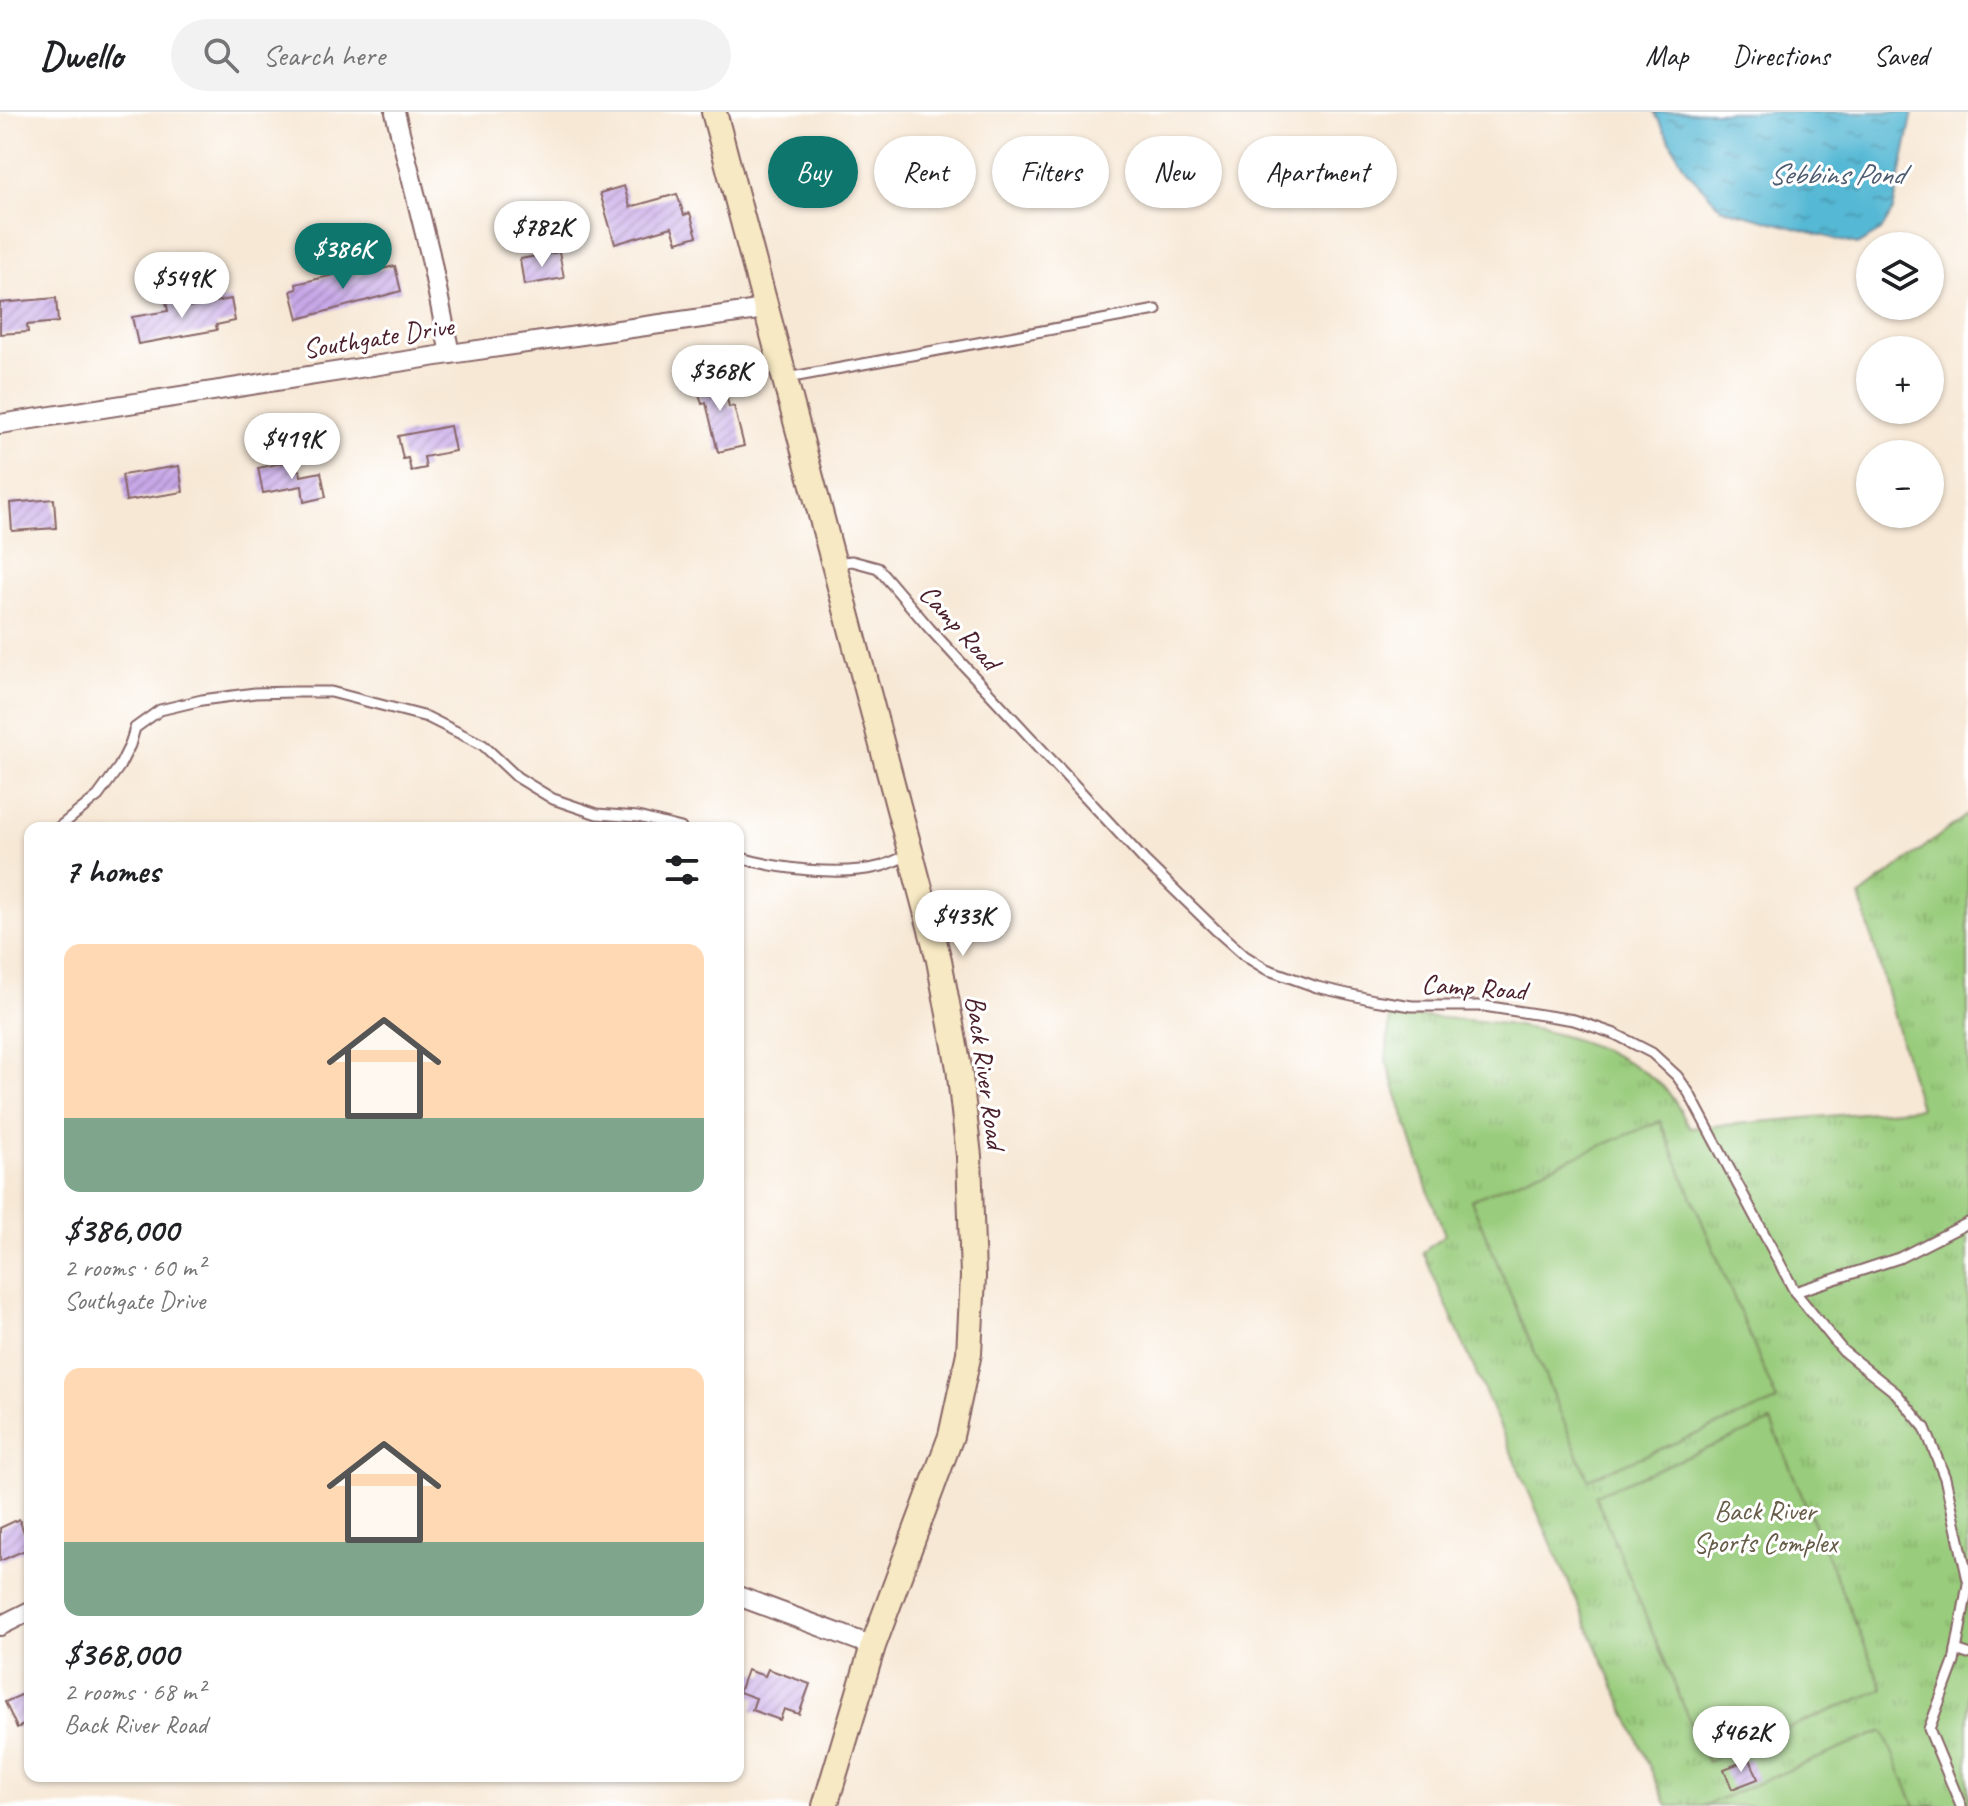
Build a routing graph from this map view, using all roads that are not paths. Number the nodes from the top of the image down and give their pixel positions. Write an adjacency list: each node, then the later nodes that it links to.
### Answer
1 (395, 112): 5 (street)
2 (714, 112): 3 (street, Back River Road)
3 (765, 309): 5 (street, Southgate Drive); 6 (street, Back River Road)
4 (1156, 310): 6 (lane)
5 (450, 354): 7 (street, Southgate Drive)
6 (784, 379): 8 (street, Back River Road)
7 (0, 424)
8 (835, 563): 11 (street, Back River Road); 14 (lane, Camp Road)
9 (66, 822): 10 (lane)
10 (658, 822)
11 (911, 854): 12 (lane); 19 (street, Back River Road)
12 (744, 859)
13 (1968, 1223): 14 (lane)
14 (1795, 1292): 15 (lane, Camp Road)
15 (1968, 1582): 20 (lane, Camp Road)
16 (744, 1598): 19 (street)
17 (24, 1614): 18 (street)
18 (0, 1626)
19 (873, 1646): 22 (street, Back River Road)
20 (1956, 1650): 21 (lane); 23 (lane, Camp Road)
21 (1968, 1654)
22 (825, 1806)
23 (1961, 1806)

